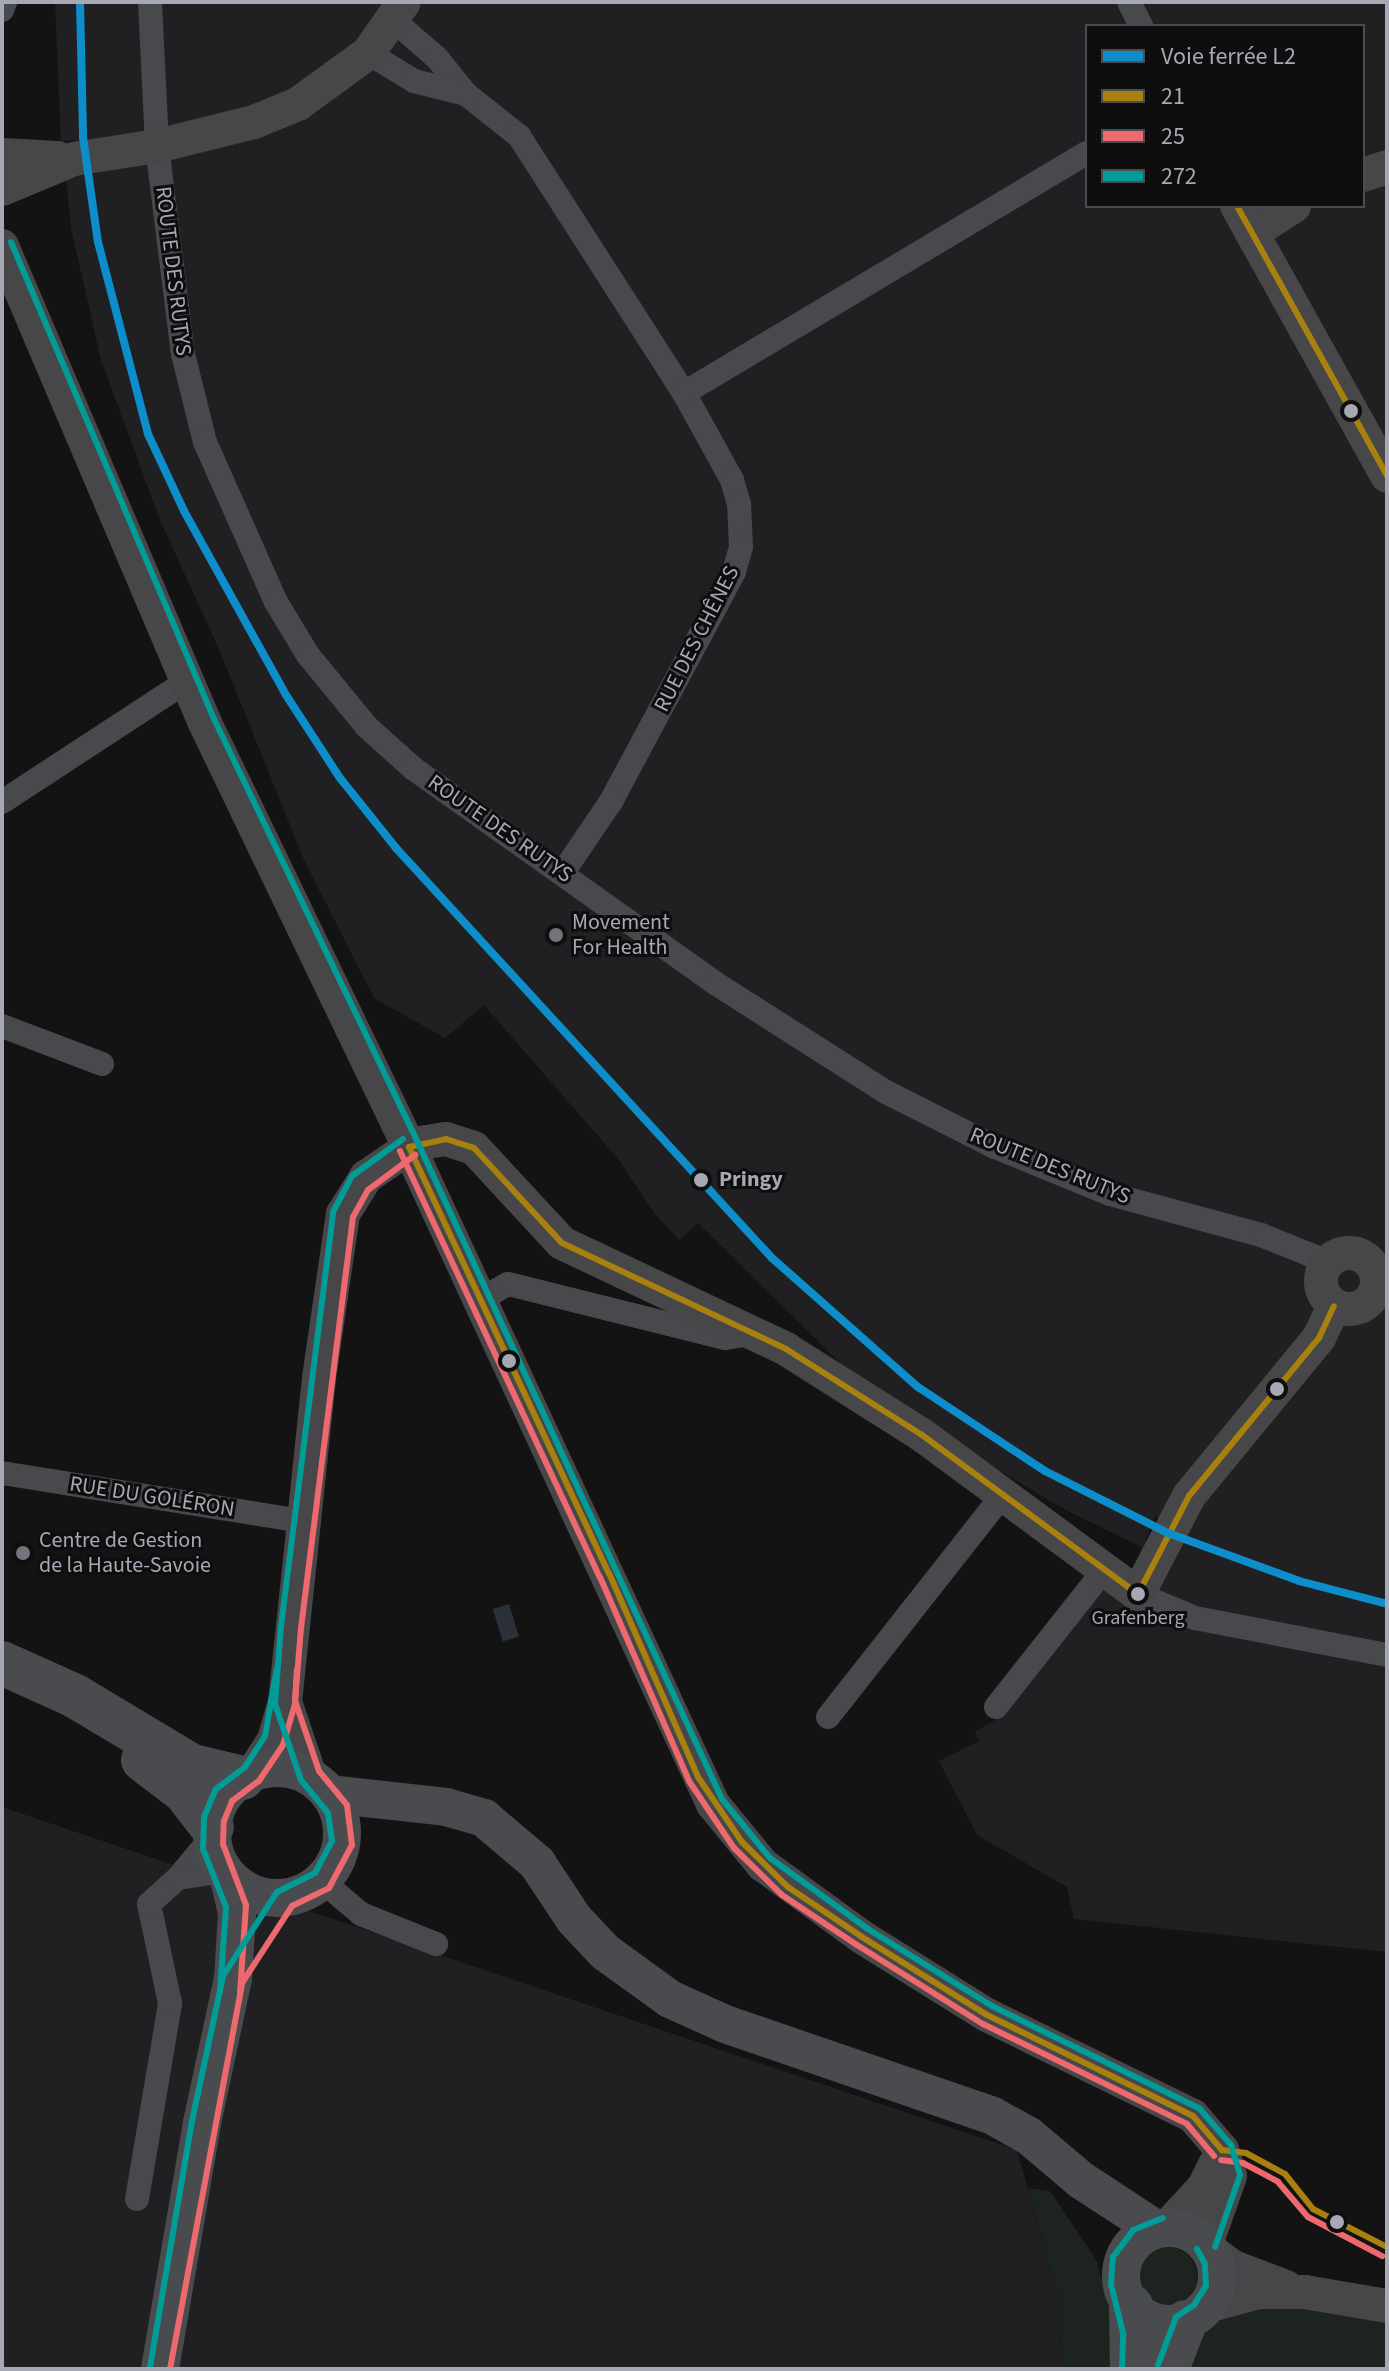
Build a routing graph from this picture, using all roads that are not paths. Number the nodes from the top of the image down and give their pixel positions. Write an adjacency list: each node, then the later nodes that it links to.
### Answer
1 (5, 2): 4 (street)
2 (150, 2): 9 (street, ROUTE DES RUTYS)
3 (1129, 2): 6 (street)
4 (2, 10)
5 (408, 14): 7 (street); 8 (street, RUE DES CHÊNES)
6 (1140, 24)
7 (374, 59): 8 (street, RUE DES CHÊNES); 9 (street)
8 (466, 94): 21 (street, RUE DES CHÊNES)
9 (157, 146): 12 (street); 25 (street, ROUTE DES RUTYS)
10 (1085, 154): 21 (street)
11 (2, 155): 12 (street)
12 (74, 159): 15 (street)
13 (1387, 167): 14 (street)
14 (1365, 174)
15 (2, 186)
16 (1286, 208): 17 (street)
17 (1245, 219): 22 (street)
18 (2, 246): 20 (street)
19 (2, 280): 20 (street)
20 (35, 326): 23 (street)
21 (684, 393): 25 (street, RUE DES CHÊNES)
22 (1387, 476)
23 (187, 681): 24 (street); 28 (street)
24 (2, 802)
25 (563, 872): 30 (street, ROUTE DES RUTYS)
26 (2, 1026): 27 (street)
27 (102, 1064)
28 (409, 1147): 31 (street); 33 (street); 36 (street)
29 (1379, 1258): 30 (street); 32 (street)
30 (1328, 1262): 32 (street)
31 (494, 1292): 33 (street); 54 (street)
32 (1334, 1306): 38 (street)
33 (757, 1333): 35 (street)
34 (2, 1473): 36 (street, RUE DU GOLÉRON)
35 (1005, 1492): 37 (street); 44 (street)
36 (303, 1521): 42 (street)
37 (1105, 1569): 38 (street); 43 (street)
38 (1138, 1594): 39 (street)
39 (1387, 1655)
40 (2, 1663): 45 (highway)
41 (2, 1681): 48 (highway)
42 (285, 1702): 45 (street); 46 (street)
43 (996, 1707)
44 (828, 1717)
45 (248, 1776): 46 (main road); 48 (main road)
46 (320, 1785): 47 (main road); 49 (main road)
47 (419, 1806): 49 (main road); 55 (main road)
48 (219, 1853): 50 (street); 50 (street); 51 (main road); 53 (main road)
49 (331, 1866): 51 (main road); 52 (street)
50 (178, 1878): 56 (street)
51 (285, 1898): 53 (main road)
52 (436, 1944)
53 (233, 1979): 64 (main road)
54 (1222, 2150): 57 (street); 58 (street)
55 (1081, 2180): 57 (main road); 59 (main road)
56 (137, 2199)
57 (1161, 2228): 58 (main road); 59 (main road)
58 (1209, 2248): 60 (street); 63 (main road)
59 (1123, 2260): 61 (main road)
60 (1305, 2292): 62 (street); 63 (street)
61 (1131, 2306): 63 (main road); 65 (highway)
62 (1387, 2306)
63 (1196, 2314): 66 (highway)
64 (160, 2369)
65 (1132, 2369)
66 (1167, 2369)

